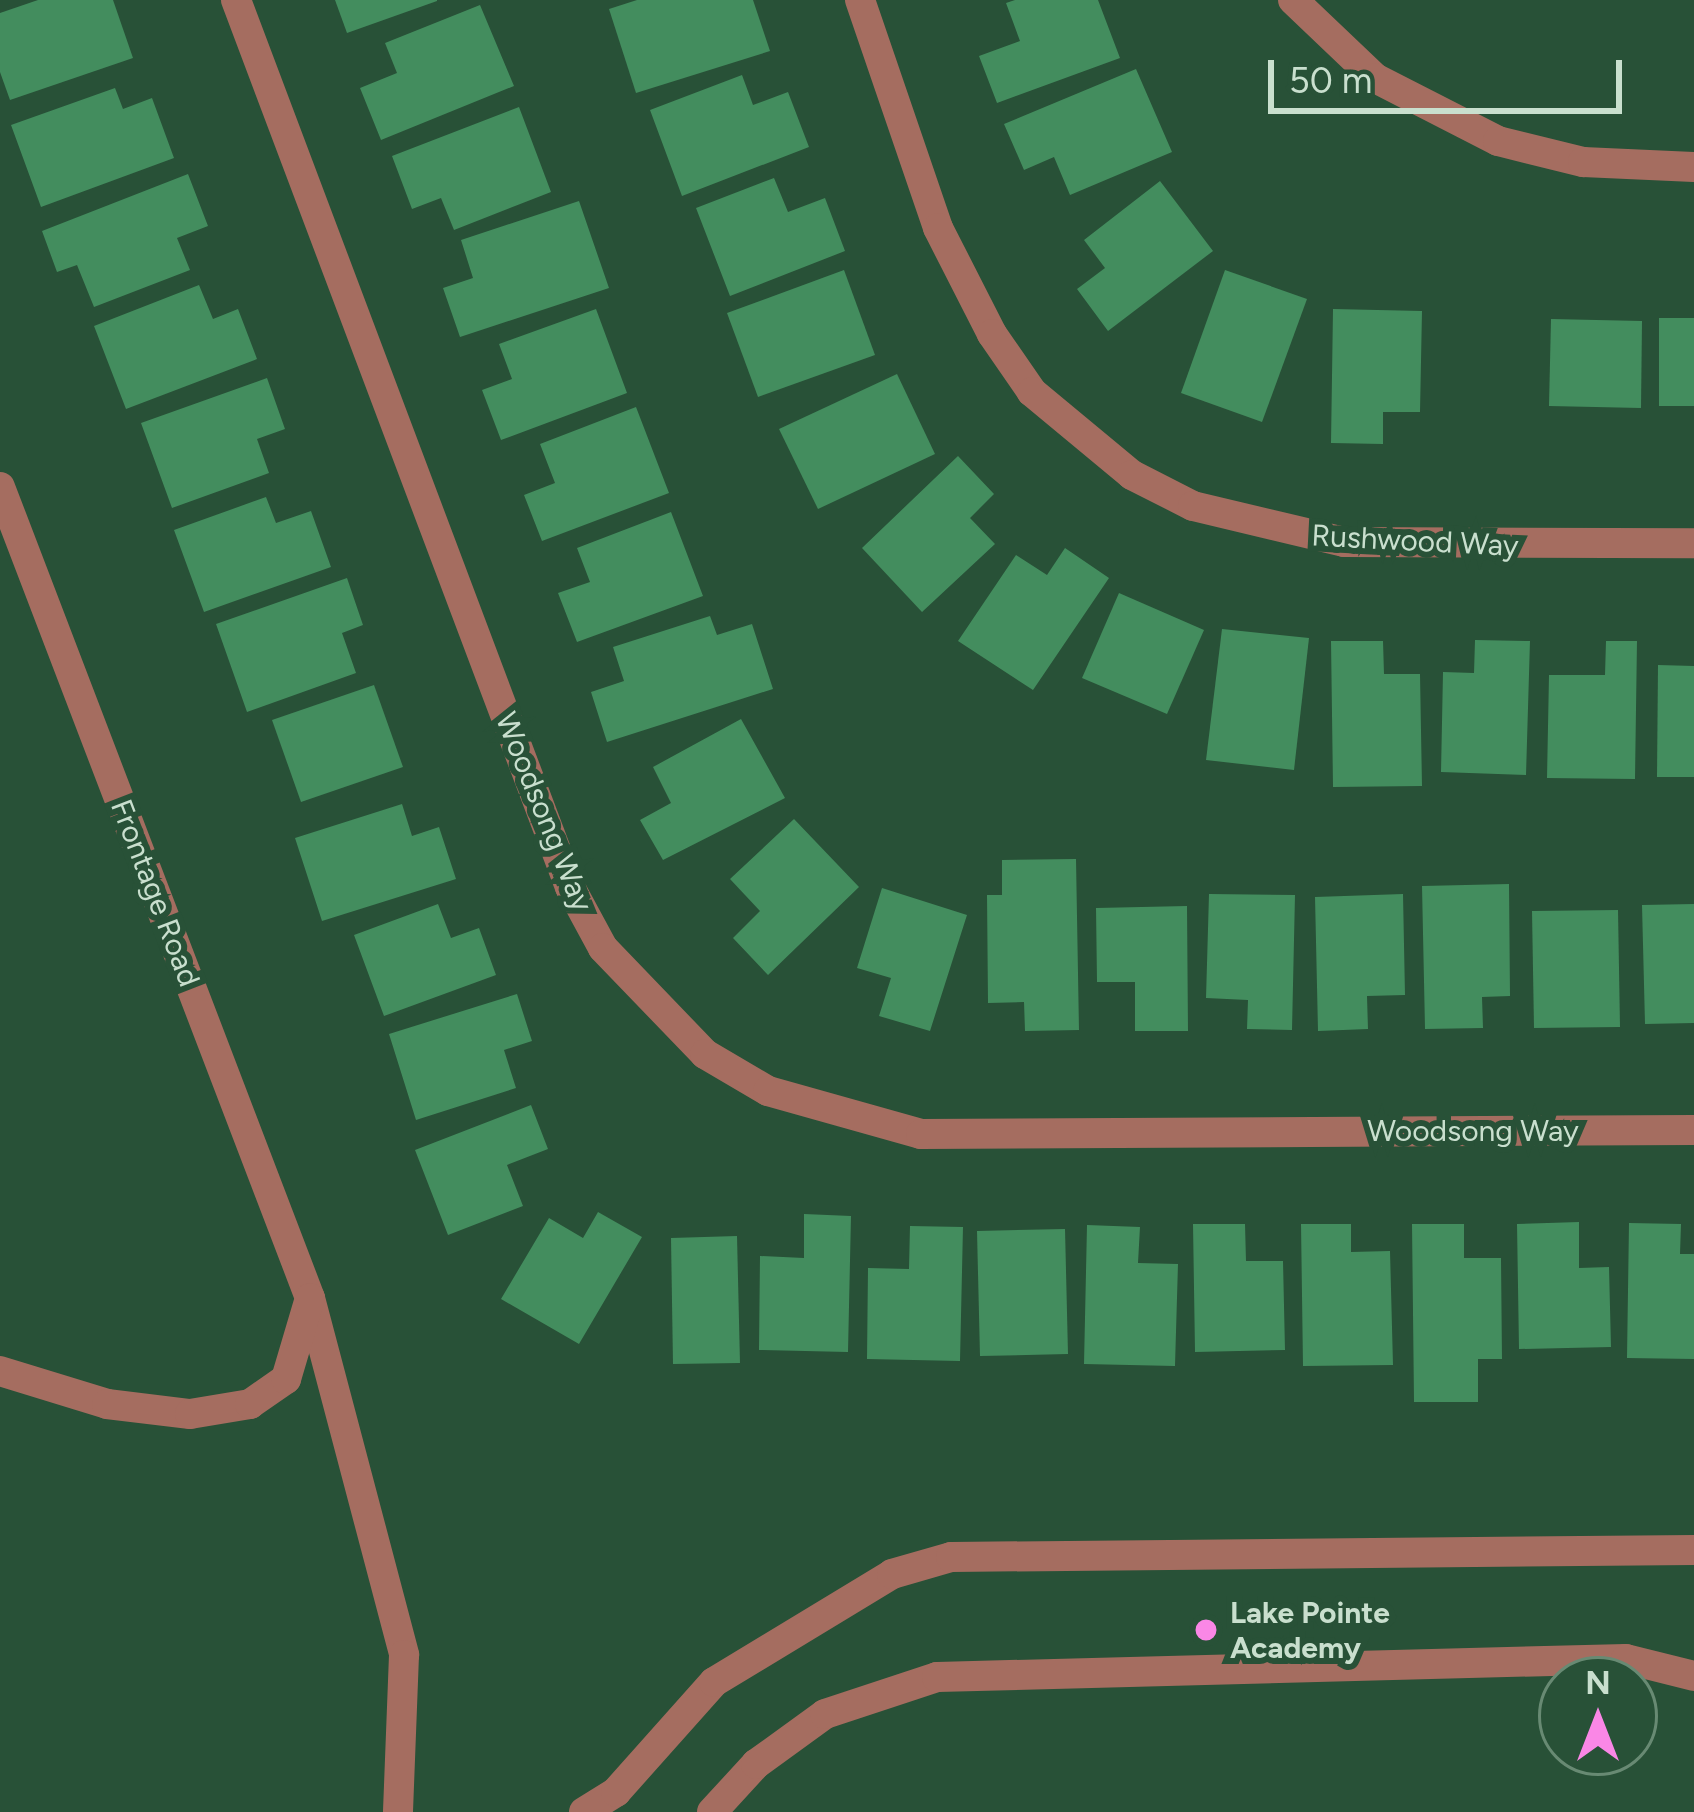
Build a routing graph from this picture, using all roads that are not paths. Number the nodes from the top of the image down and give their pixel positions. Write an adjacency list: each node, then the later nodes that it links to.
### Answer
1 (236, 0): 7 (street, Woodsong Way)
2 (860, 0): 6 (street, Rushwood Way)
3 (1292, 0): 4 (street)
4 (1694, 167)
5 (1, 494): 8 (street, Frontage Road)
6 (1694, 543)
7 (1694, 1130)
8 (310, 1298): 9 (street); 12 (street, Frontage Road)
9 (0, 1371)
10 (1694, 1550): 13 (street)
11 (1694, 1676): 14 (street)
12 (400, 1812)
13 (584, 1812)
14 (712, 1812)

